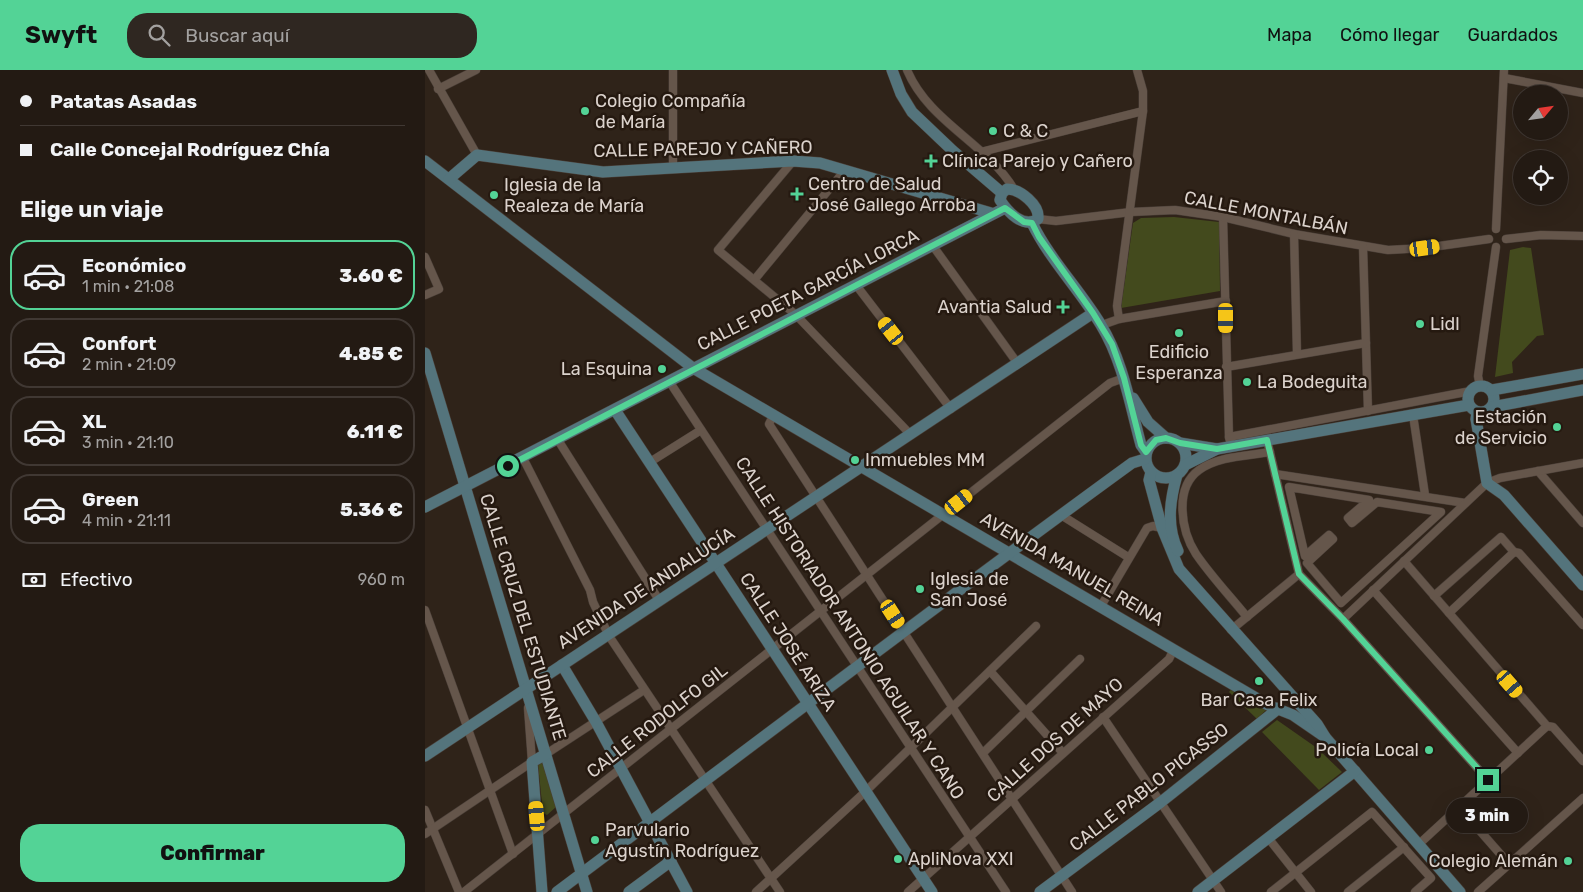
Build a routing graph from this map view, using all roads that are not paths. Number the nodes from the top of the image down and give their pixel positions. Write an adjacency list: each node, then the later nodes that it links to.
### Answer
1 (429, 70): 8 (street)
2 (476, 70): 8 (street)
3 (673, 70): 15 (street)
4 (892, 70): 19 (street)
5 (907, 70): 11 (street)
6 (1137, 70): 10 (street)
7 (1504, 74): 9 (street); 25 (street)
8 (439, 88): 12 (street)
9 (1583, 93)
10 (1143, 111): 11 (street); 21 (street)
11 (981, 152): 18 (street)
12 (477, 155): 15 (street, CALLE PAREJO Y CAÑERO); 17 (street)
13 (425, 161): 17 (street, AVENIDA MANUEL REINA)
14 (793, 161): 15 (street, CALLE PAREJO Y CAÑERO); 16 (street, CALLE PAREJO Y CAÑERO); 34 (street)
15 (673, 168)
16 (845, 170): 22 (street, CALLE PAREJO Y CAÑERO); 34 (street)
17 (449, 179): 47 (street, AVENIDA MANUEL REINA)
18 (1015, 189): 19 (street); 24 (street)
19 (1002, 193): 20 (street)
20 (1005, 208): 22 (street, CALLE POETA GARCÍA LORCA); 24 (street)
21 (1131, 212): 23 (street, CALLE MONTALBÁN); 24 (street, CALLE MONTALBÁN); 40 (street)
22 (991, 213): 30 (street, CALLE POETA GARCÍA LORCA)
23 (1223, 217): 26 (street, CALLE MONTALBÁN); 37 (street)
24 (1035, 221): 38 (street)
25 (1496, 230): 28 (street); 29 (street)
26 (1294, 234): 31 (street, CALLE MONTALBÁN); 44 (street)
27 (1583, 236): 29 (street)
28 (1489, 239): 31 (street, CALLE MONTALBÁN); 32 (street)
29 (1506, 239): 32 (street)
30 (933, 246): 35 (street, CALLE POETA GARCÍA LORCA); 45 (street)
31 (1363, 246): 42 (street)
32 (1496, 247): 51 (street)
33 (425, 257): 36 (street)
34 (755, 280): 39 (street)
35 (856, 285): 39 (street, CALLE POETA GARCÍA LORCA); 56 (street)
36 (425, 295)
37 (1226, 301): 40 (street); 46 (street)
38 (1093, 313): 41 (street); 45 (street, AVENIDA DE ANDALUCÍA)
39 (796, 315): 47 (street, CALLE POETA GARCÍA LORCA); 62 (street)
40 (1119, 319): 41 (street)
41 (1102, 325): 49 (street)
42 (1366, 343): 44 (street); 58 (street)
43 (425, 353): 81 (street, CALLE CRUZ DEL ESTUDIANTE)
44 (1297, 354): 46 (street)
45 (1018, 364): 56 (street, AVENIDA DE ANDALUCÍA)
46 (1226, 367): 66 (street)
47 (693, 368): 50 (street, CALLE POETA GARCÍA LORCA); 59 (street, AVENIDA MANUEL REINA)
48 (1583, 374): 52 (street)
49 (1124, 378): 63 (street); 70 (street); 87 (street, CALLE RODOLFO GIL)
50 (669, 381): 57 (street, CALLE POETA GARCÍA LORCA); 61 (street, CALLE HISTORIADOR ANTONIO AGUILAR Y CANO)
51 (1475, 388): 52 (street); 55 (street); 58 (street)
52 (1492, 390): 54 (street)
53 (1583, 390): 54 (street)
54 (1492, 407): 55 (street)
55 (1473, 408): 60 (street); 80 (street)
56 (951, 409): 62 (street, AVENIDA DE ANDALUCÍA)
57 (615, 410): 64 (street, CALLE POETA GARCÍA LORCA); 72 (street, CALLE JOSÉ ARIZA)
58 (1368, 411): 66 (street)
59 (774, 414): 75 (street, AVENIDA MANUEL REINA); 83 (street)
60 (1413, 415): 65 (street); 82 (street)
61 (701, 430): 72 (street); 91 (street, CALLE HISTORIADOR ANTONIO AGUILAR Y CANO)
62 (911, 434): 75 (street, AVENIDA DE ANDALUCÍA)
63 (1166, 438): 67 (street); 70 (street)
64 (558, 440): 71 (street, CALLE POETA GARCÍA LORCA); 103 (street)
65 (1267, 440): 66 (street); 69 (street)
66 (1230, 442): 68 (street)
67 (1180, 443): 68 (street); 74 (street)
68 (1217, 449): 74 (street)
69 (1269, 452): 78 (street); 108 (street)
70 (1146, 456): 77 (street); 88 (street)
71 (523, 458): 81 (street, CALLE POETA GARCÍA LORCA); 114 (street)
72 (650, 462): 96 (street, CALLE JOSÉ ARIZA)
73 (1583, 463): 76 (street)
74 (1185, 465): 79 (street)
75 (862, 466): 83 (street, AVENIDA DE ANDALUCÍA); 87 (street, AVENIDA MANUEL REINA)
76 (1538, 471): 80 (street); 89 (street)
77 (1151, 472): 79 (street); 90 (street)
78 (1275, 474): 82 (street); 97 (street)
79 (1177, 475): 100 (street)
80 (1487, 483): 84 (street); 99 (street)
81 (467, 487): 85 (street, CALLE POETA GARCÍA LORCA); 122 (street, CALLE CRUZ DEL ESTUDIANTE)
82 (1425, 495): 84 (street)
83 (816, 497): 91 (street, AVENIDA DE ANDALUCÍA); 98 (street)
84 (1465, 503): 95 (street)
85 (425, 507)
86 (1441, 512): 86 (street)
87 (943, 514): 92 (street, AVENIDA MANUEL REINA); 98 (street, CALLE RODOLFO GIL)
88 (1061, 515): 92 (street); 94 (street)
89 (1583, 523)
90 (1162, 528): 94 (street); 100 (street)
91 (767, 530): 96 (street, AVENIDA DE ANDALUCÍA); 106 (street, CALLE HISTORIADOR ANTONIO AGUILAR Y CANO)
92 (1009, 552): 104 (street, AVENIDA MANUEL REINA); 113 (street)
93 (1514, 552): 102 (street); 107 (street); 110 (street)
94 (1128, 557): 104 (street)
95 (1404, 561): 101 (street); 102 (street)
96 (715, 564): 103 (street, AVENIDA DE ANDALUCÍA); 115 (street, CALLE JOSÉ ARIZA)
97 (1299, 574): 108 (street); 109 (street)
98 (868, 575): 106 (street, CALLE RODOLFO GIL); 113 (street)
99 (1583, 585)
100 (1197, 589): 112 (street)
101 (1373, 590): 109 (street); 137 (street)
102 (1434, 596): 107 (street)
103 (659, 600): 114 (street, AVENIDA DE ANDALUCÍA)
104 (1101, 606): 116 (street, AVENIDA MANUEL REINA)
105 (425, 610): 131 (street)
106 (821, 613): 115 (street, CALLE RODOLFO GIL); 119 (street, CALLE HISTORIADOR ANTONIO AGUILAR Y CANO)
107 (1449, 614): 130 (street)
108 (1247, 617): 112 (street)
109 (1343, 619): 145 (street)
110 (1583, 625)
111 (1036, 626): 120 (street)
112 (1231, 630): 121 (street)
113 (905, 632): 119 (street); 125 (street)
114 (608, 634): 118 (street, AVENIDA DE ANDALUCÍA); 123 (street)
115 (772, 649): 124 (street, CALLE JOSÉ ARIZA); 132 (street, CALLE RODOLFO GIL)
116 (1174, 649): 126 (street, AVENIDA MANUEL REINA); 128 (street, CALLE DOS DE MAYO)
117 (1080, 659): 127 (street)
118 (562, 665): 122 (street, AVENIDA DE ANDALUCÍA); 129 (street)
119 (857, 668): 124 (street); 134 (street, CALLE HISTORIADOR ANTONIO AGUILAR Y CANO)
120 (990, 671): 125 (street); 127 (street)
121 (1281, 686): 126 (street); 133 (street)
122 (526, 689): 131 (street, AVENIDA DE ANDALUCÍA); 138 (street, CALLE CRUZ DEL ESTUDIANTE); 141 (street)
123 (643, 690): 129 (street); 132 (street)
124 (808, 704): 144 (street); 147 (street, CALLE JOSÉ ARIZA)
125 (953, 707): 134 (street); 135 (street)
126 (1279, 708): 133 (street, AVENIDA MANUEL REINA); 150 (street, CALLE PABLO PICASSO)
127 (1027, 710): 135 (street); 136 (street)
128 (1103, 717): 136 (street, CALLE DOS DE MAYO); 150 (street)
129 (596, 722): 138 (street); 142 (street)
130 (1547, 726): 137 (street); 140 (street)
131 (467, 728): 139 (street, AVENIDA DE ANDALUCÍA); 146 (street)
132 (672, 729): 142 (street, CALLE RODOLFO GIL); 144 (street)
133 (1325, 737): 143 (street)
134 (911, 748): 147 (street); 158 (street, CALLE HISTORIADOR ANTONIO AGUILAR Y CANO)
135 (983, 753): 148 (street)
136 (1063, 753): 148 (street, CALLE DOS DE MAYO)
137 (1518, 753): 145 (street)
138 (545, 754): 141 (street); 153 (street, CALLE CRUZ DEL ESTUDIANTE)
139 (425, 756)
140 (1583, 761)
141 (532, 762): 146 (street); 156 (street)
142 (621, 768): 153 (street, CALLE RODOLFO GIL); 154 (street)
143 (1355, 771): 159 (street); 160 (street)
144 (706, 780): 154 (street); 168 (street)
145 (1488, 780): 151 (street)
146 (490, 790): 155 (street); 162 (street)
147 (865, 792): 168 (street); 169 (street, CALLE JOSÉ ARIZA)
148 (1011, 798): 158 (street, CALLE DOS DE MAYO); 167 (street)
149 (1583, 798): 164 (street)
150 (1161, 802): 167 (street, CALLE PABLO PICASSO); 170 (street)
151 (1459, 807): 160 (street); 164 (street)
152 (425, 810): 155 (street)
153 (564, 813): 156 (street, CALLE RODOLFO GIL); 165 (street, CALLE CRUZ DEL ESTUDIANTE)
154 (650, 820): 163 (street); 165 (street)
155 (433, 828): 157 (street); 171 (street)
156 (539, 833): 162 (street, CALLE RODOLFO GIL); 173 (street)
157 (425, 834)
158 (969, 837): 169 (street, CALLE DOS DE MAYO); 182 (street, CALLE HISTORIADOR ANTONIO AGUILAR Y CANO)
159 (1269, 839): 166 (street); 170 (street)
160 (1418, 844): 191 (street)
161 (1404, 847): 166 (street); 189 (street); 190 (street)
162 (513, 854): 172 (street, CALLE RODOLFO GIL)
163 (671, 861): 176 (street); 177 (street)
164 (1509, 864): 192 (street)
165 (582, 874): 174 (street); 175 (street, CALLE CRUZ DEL ESTUDIANTE)
166 (1296, 874): 187 (street); 188 (street)
167 (1062, 876): 183 (street, CALLE PABLO PICASSO); 184 (street)
168 (771, 879): 178 (street); 179 (street)
169 (923, 879): 180 (street, CALLE DOS DE MAYO); 181 (street, CALLE JOSÉ ARIZA)
170 (1212, 881): 185 (street); 186 (street)
171 (459, 892)
172 (464, 892)
173 (542, 892)
174 (557, 892)
175 (587, 892)
176 (629, 892)
177 (687, 892)
178 (756, 892)
179 (779, 892)
180 (908, 892)
181 (932, 892)
182 (1005, 892)
183 (1040, 892)
184 (1073, 892)
185 (1198, 892)
186 (1221, 892)
187 (1271, 892)
188 (1311, 892)
189 (1348, 892)
190 (1415, 892)
191 (1460, 892)
192 (1478, 892)

